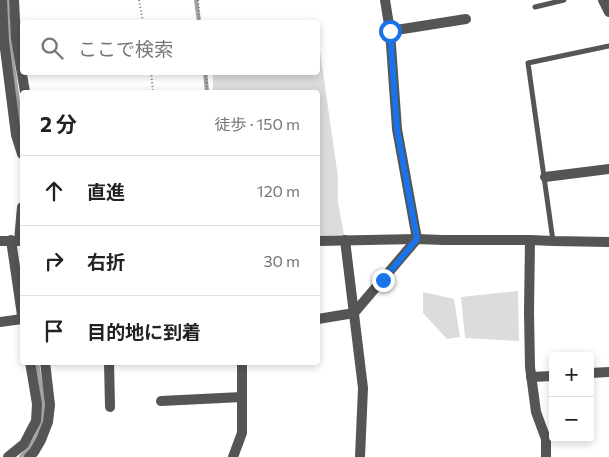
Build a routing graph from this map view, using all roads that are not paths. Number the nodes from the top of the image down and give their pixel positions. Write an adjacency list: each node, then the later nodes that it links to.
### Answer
1 (2, 0): 14 (street)
2 (14, 0): 11 (street)
3 (385, 0): 9 (street)
4 (564, 0): 6 (lane)
5 (603, 0): 7 (street)
6 (535, 7)
7 (609, 12)
8 (466, 19): 9 (street)
9 (390, 31): 18 (street)
10 (609, 46): 16 (lane)
11 (20, 63)
12 (22, 75): 13 (street)
13 (25, 90)
14 (20, 147)
15 (609, 169): 16 (street)
16 (545, 177): 23 (lane)
17 (20, 215): 21 (street)
18 (417, 239): 19 (street); 20 (street); 26 (street)
19 (345, 240): 22 (street); 26 (street)
20 (530, 240): 23 (street); 37 (street)
21 (13, 241): 25 (street)
22 (320, 241)
23 (553, 241): 24 (street)
24 (609, 242)
25 (20, 300)
26 (354, 313): 28 (street); 44 (street)
27 (20, 317): 29 (street)
28 (320, 319)
29 (0, 322)
30 (30, 365): 41 (street)
31 (45, 365): 42 (street)
32 (109, 365): 40 (street)
33 (242, 365): 38 (street)
34 (609, 372): 35 (street)
35 (594, 373)
36 (549, 376): 37 (street)
37 (531, 377): 45 (street)
38 (242, 397): 39 (street); 43 (street)
39 (161, 401)
40 (110, 407)
41 (8, 457)
42 (29, 457)
43 (233, 457)
44 (360, 457)
45 (546, 457)

